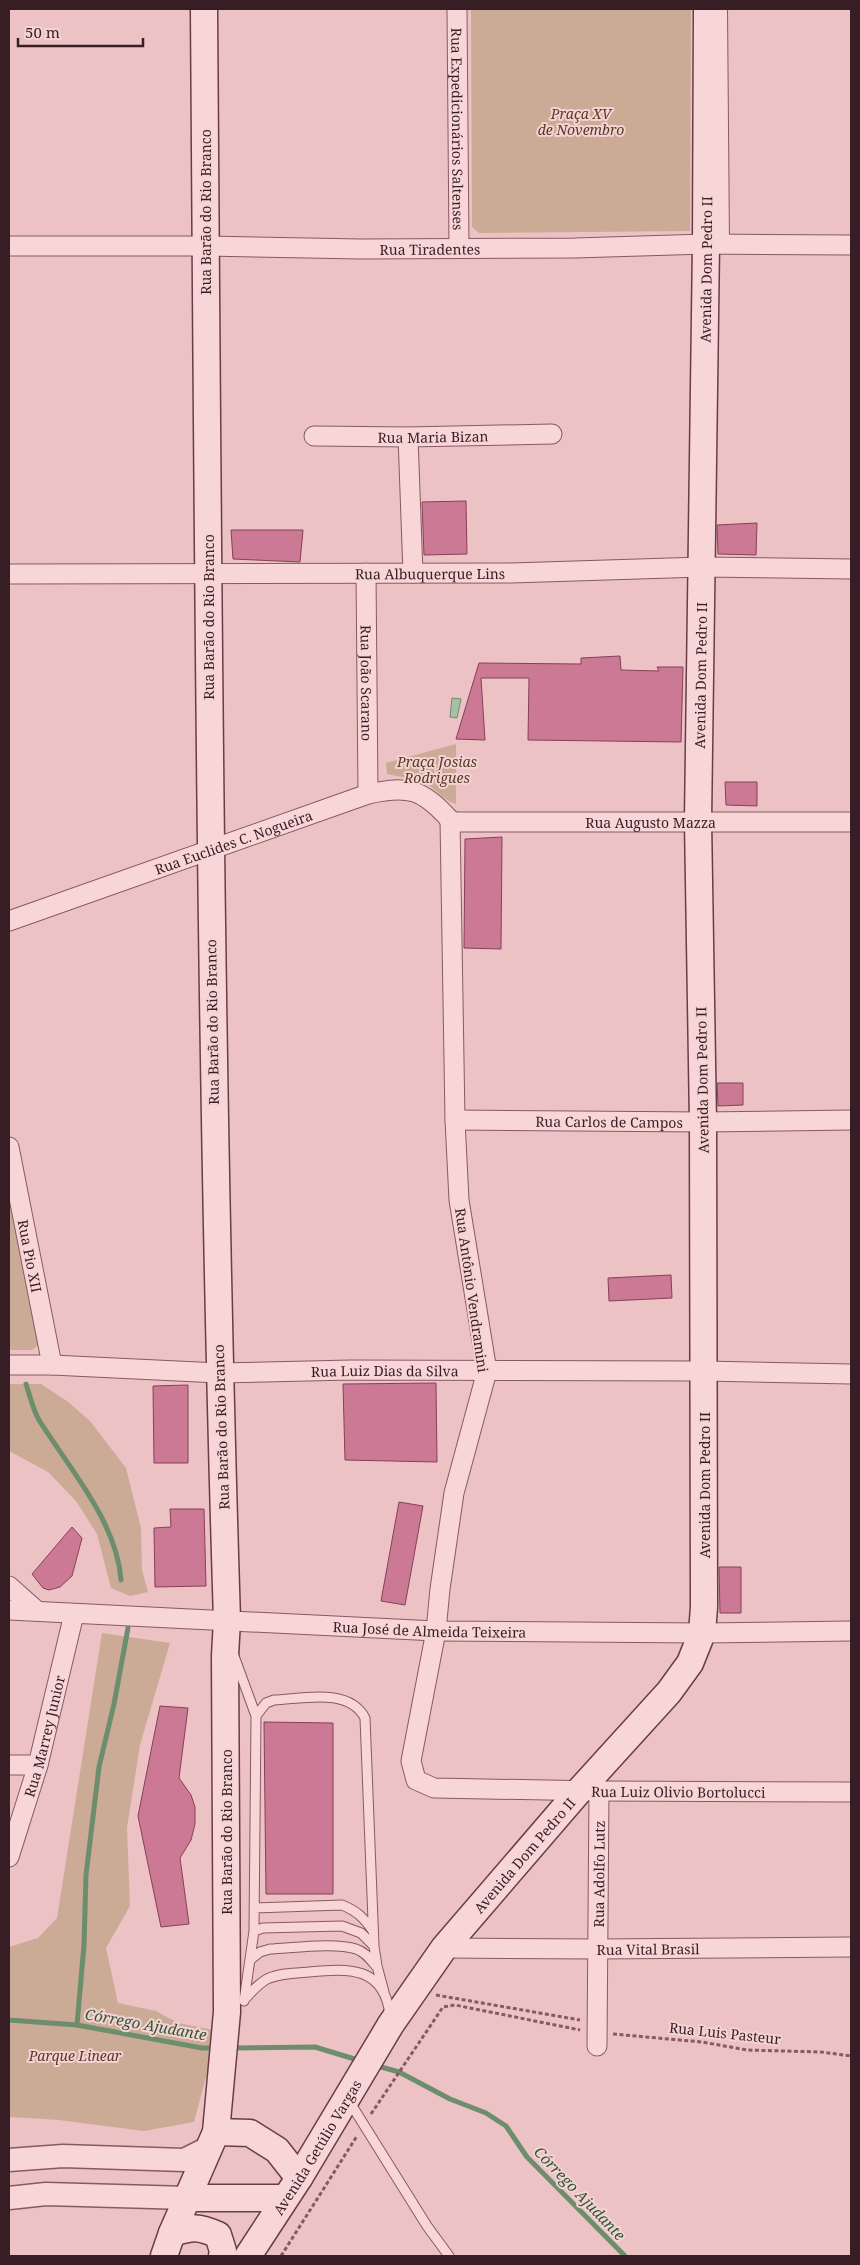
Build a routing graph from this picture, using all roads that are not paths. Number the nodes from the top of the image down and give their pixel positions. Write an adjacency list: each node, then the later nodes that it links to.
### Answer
1 (204, 9): 8 (main road, Rua Barão do Rio Branco)
2 (457, 9): 9 (street, Rua Expedicionários Saltenses)
3 (707, 9): 5 (main road, Avenida Dom Pedro II)
4 (720, 9): 5 (street)
5 (714, 244): 6 (street, Rua Tiradentes); 9 (street, Rua Tiradentes); 13 (main road, Avenida Dom Pedro II)
6 (851, 245)
7 (9, 246): 8 (street, Rua Tiradentes)
8 (206, 246): 9 (street, Rua Tiradentes); 18 (main road, Rua Barão do Rio Branco)
9 (459, 248)
10 (552, 434): 12 (street, Rua Maria Bizan)
11 (314, 436): 12 (street, Rua Maria Bizan)
12 (408, 437): 16 (street)
13 (702, 568): 14 (street, Rua Albuquerque Lins); 16 (street, Rua Albuquerque Lins); 21 (main road, Avenida Dom Pedro II)
14 (851, 569)
15 (366, 573): 16 (street, Rua Albuquerque Lins); 18 (street, Rua Albuquerque Lins); 19 (street, Rua João Scarano)
16 (413, 573)
17 (9, 574): 18 (street, Rua Albuquerque Lins)
18 (208, 574): 23 (main road, Rua Barão do Rio Branco)
19 (368, 794): 20 (street, Rua Euclides C. Nogueira); 23 (street, Rua Euclides C. Nogueira)
20 (450, 820): 21 (street, Rua Augusto Mazza); 25 (street, Rua Antônio Vendramini)
21 (698, 821): 22 (street, Rua Augusto Mazza); 27 (main road, Avenida Dom Pedro II)
22 (851, 822)
23 (210, 851): 24 (street, Rua Euclides C. Nogueira); 33 (main road, Rua Barão do Rio Branco)
24 (9, 921)
25 (455, 1120): 27 (street, Rua Carlos de Campos); 32 (street, Rua Antônio Vendramini)
26 (851, 1120): 27 (street, Rua Carlos de Campos)
27 (703, 1122): 31 (main road, Avenida Dom Pedro II)
28 (9, 1147): 30 (street, Rua Pio XII)
29 (9, 1365): 30 (street, Rua Luiz Dias da Silva)
30 (52, 1365): 33 (street, Rua Luiz Dias da Silva)
31 (704, 1370): 32 (street, Rua Luiz Dias da Silva); 34 (street, Rua Luiz Dias da Silva); 42 (main road, Avenida Dom Pedro II)
32 (487, 1371): 33 (street, Rua Luiz Dias da Silva); 40 (street, Rua Antônio Vendramini)
33 (219, 1372): 39 (main road, Rua Barão do Rio Branco)
34 (851, 1374)
35 (9, 1586): 37 (street)
36 (9, 1610): 37 (street, Rua José de Almeida Teixeira)
37 (36, 1610): 38 (street, Rua José de Almeida Teixeira)
38 (74, 1614): 39 (street, Rua José de Almeida Teixeira); 44 (street, Rua Marrey Junior)
39 (226, 1626): 40 (street, Rua José de Almeida Teixeira); 43 (lane); 61 (main road, Rua Barão do Rio Branco)
40 (436, 1631): 42 (street, Rua José de Almeida Teixeira); 46 (street, Rua Antônio Vendramini)
41 (851, 1631): 42 (street, Rua José de Almeida Teixeira)
42 (702, 1633): 47 (main road, Avenida Dom Pedro II)
43 (256, 1716): 50 (lane); 52 (lane)
44 (38, 1765): 45 (street); 49 (street, Rua Marrey Junior)
45 (9, 1766)
46 (416, 1780): 47 (street, Rua Luiz Olivio Bortolucci)
47 (589, 1791): 48 (street, Rua Luiz Olivio Bortolucci); 55 (main road, Avenida Dom Pedro II); 56 (street, Rua Adolfo Lutz)
48 (851, 1792)
49 (9, 1857)
50 (254, 1908): 51 (lane); 52 (lane)
51 (254, 1931): 53 (lane); 57 (lane)
52 (374, 1931): 53 (lane)
53 (374, 1946): 58 (lane)
54 (851, 1947): 56 (street, Rua Vital Brasil)
55 (444, 1948): 56 (street, Rua Vital Brasil); 62 (main road, Avenida Dom Pedro II)
56 (597, 1949): 63 (street, Rua Adolfo Lutz)
57 (250, 1960): 58 (lane); 60 (lane)
58 (376, 1966): 59 (lane)
59 (384, 1992): 60 (lane); 62 (lane)
60 (244, 2001): 61 (lane)
61 (224, 2031): 65 (main road)
62 (387, 2031): 64 (main road, Avenida Getúlio Vargas)
63 (597, 2040)
64 (348, 2098): 67 (main road, Avenida Getúlio Vargas); 74 (lane)
65 (213, 2140): 66 (street); 67 (main road); 69 (main road); 70 (main road)
66 (9, 2160)
67 (292, 2188): 70 (main road); 73 (main road, Avenida Getúlio Vargas)
68 (9, 2198): 69 (street)
69 (188, 2198): 70 (main road); 71 (main road)
70 (236, 2198)
71 (168, 2245): 72 (main road)
72 (222, 2256)
73 (248, 2256)
74 (448, 2256)

